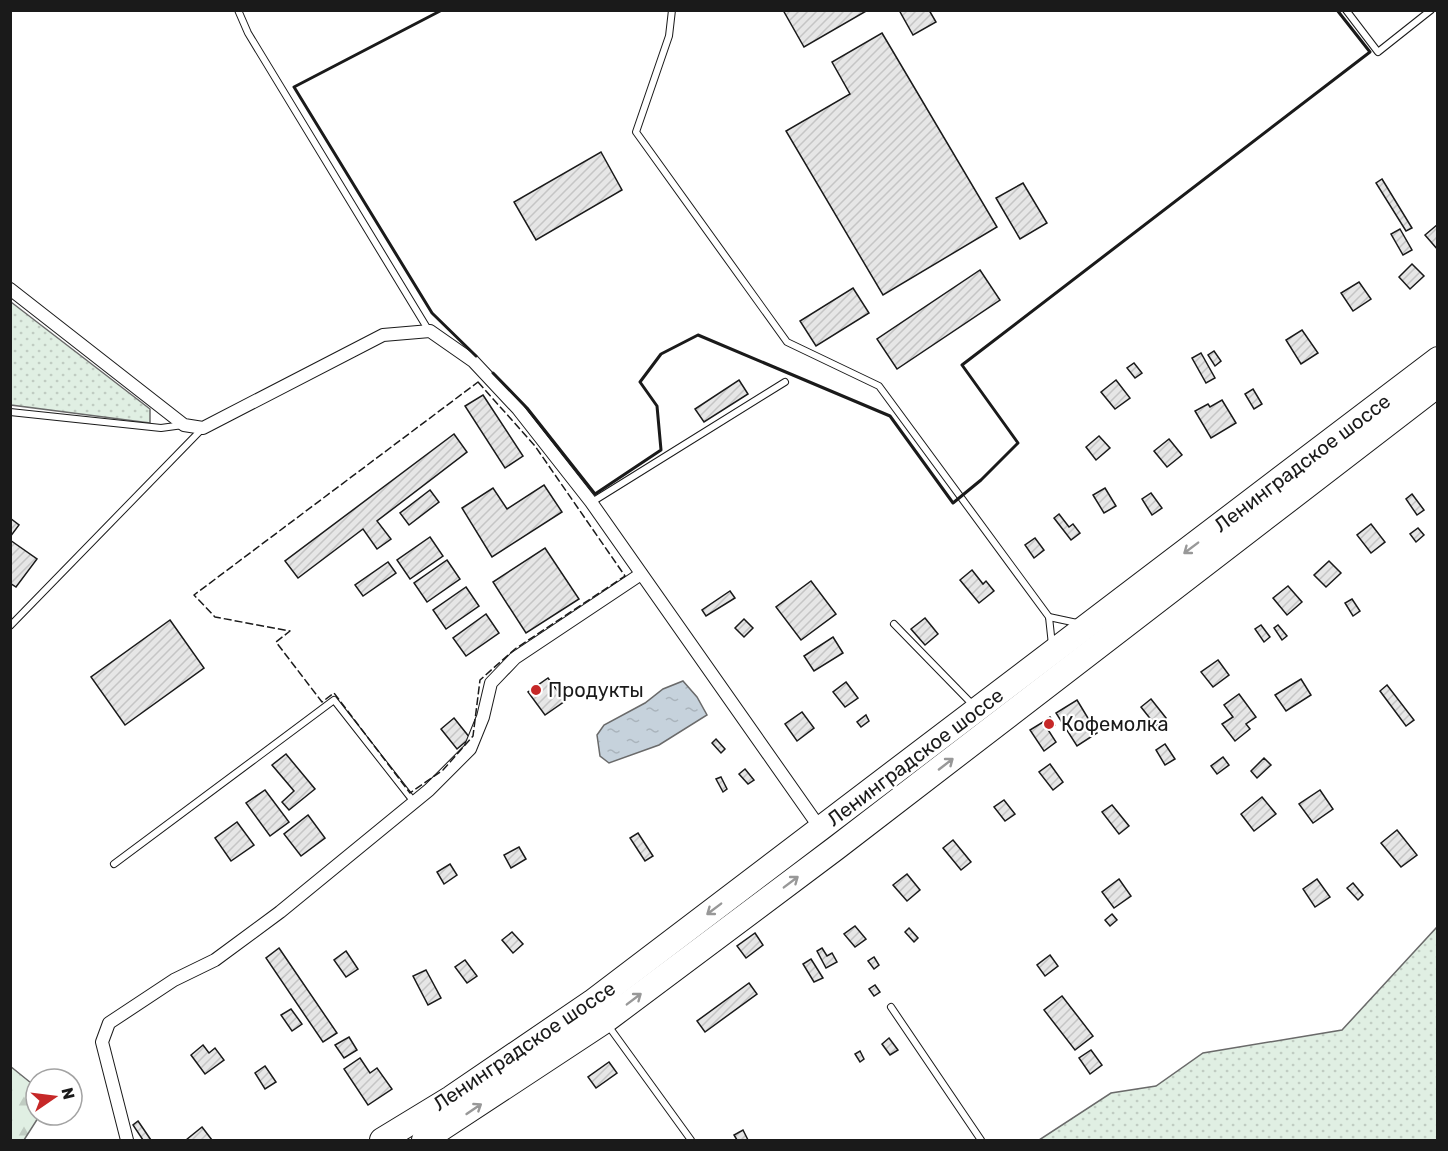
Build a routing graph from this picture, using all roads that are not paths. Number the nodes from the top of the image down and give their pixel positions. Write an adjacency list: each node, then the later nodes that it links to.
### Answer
1 (238, 10): 6 (lane)
2 (672, 10): 15 (lane)
3 (1346, 10): 4 (lane)
4 (1431, 10)
5 (10, 289): 11 (street)
6 (430, 331): 12 (street); 13 (street)
7 (1437, 359): 16 (highway, Ленинградское шоссе, one-way to 16)
8 (785, 382): 13 (lane)
9 (1437, 385): 25 (highway, Ленинградское шоссе, one-way to 9)
10 (10, 412): 11 (lane)
11 (184, 425): 12 (street)
12 (203, 428): 18 (lane)
13 (591, 502): 14 (street)
14 (641, 574): 21 (street); 22 (street)
15 (1049, 617): 16 (lane); 19 (lane)
16 (1094, 622): 19 (highway, Ленинградское шоссе)
17 (894, 624): 20 (lane)
18 (10, 626)
19 (1050, 654): 20 (highway, Ленинградское шоссе)
20 (977, 709): 22 (highway, Ленинградское шоссе)
21 (414, 802): 23 (lane); 26 (street)
22 (820, 828): 27 (highway, Ленинградское шоссе, one-way to 27)
23 (114, 864)
24 (891, 1007): 30 (lane)
25 (605, 1021): 28 (highway, Ленинградское шоссе, one-way to 25); 29 (lane)
26 (126, 1140)
27 (382, 1140)
28 (424, 1140)
29 (691, 1140)
30 (981, 1140)

